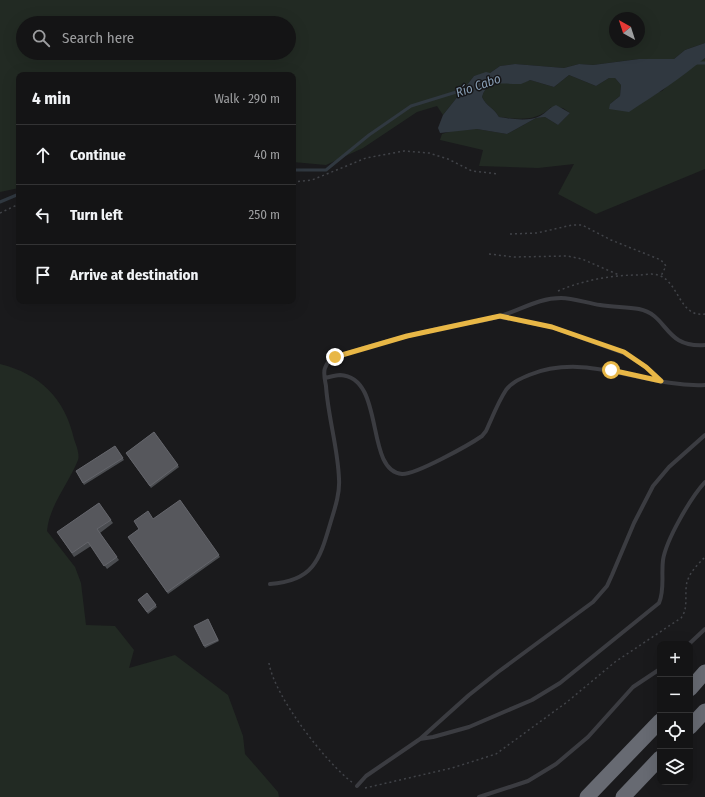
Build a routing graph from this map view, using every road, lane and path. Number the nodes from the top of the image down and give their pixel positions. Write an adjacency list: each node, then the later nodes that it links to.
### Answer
1 (499, 174): 2 (path)
2 (296, 182)
3 (16, 205): 4 (path)
4 (0, 213)
5 (510, 234): 8 (path)
6 (489, 254): 7 (path)
7 (621, 275): 8 (path); 9 (path)
8 (662, 276): 10 (path)
9 (544, 300): 11 (lane); 12 (lane)
10 (705, 314)
11 (500, 316): 13 (lane); 14 (lane)
12 (705, 345)
13 (325, 378): 14 (lane); 19 (lane)
14 (661, 381): 15 (lane)
15 (705, 385)
16 (705, 435): 29 (lane)
17 (705, 482): 29 (lane)
18 (705, 557): 31 (path)
19 (270, 584)
20 (705, 629): 21 (lane)
21 (693, 641)
22 (269, 663): 31 (path)
23 (657, 672): 32 (lane)
24 (705, 672): 25 (highway)
25 (693, 686)
26 (705, 711): 27 (highway)
27 (693, 723)
28 (657, 724): 33 (highway)
29 (420, 739): 31 (lane)
30 (657, 761): 34 (highway)
31 (357, 786)
32 (479, 797)
33 (587, 797)
34 (623, 797)

